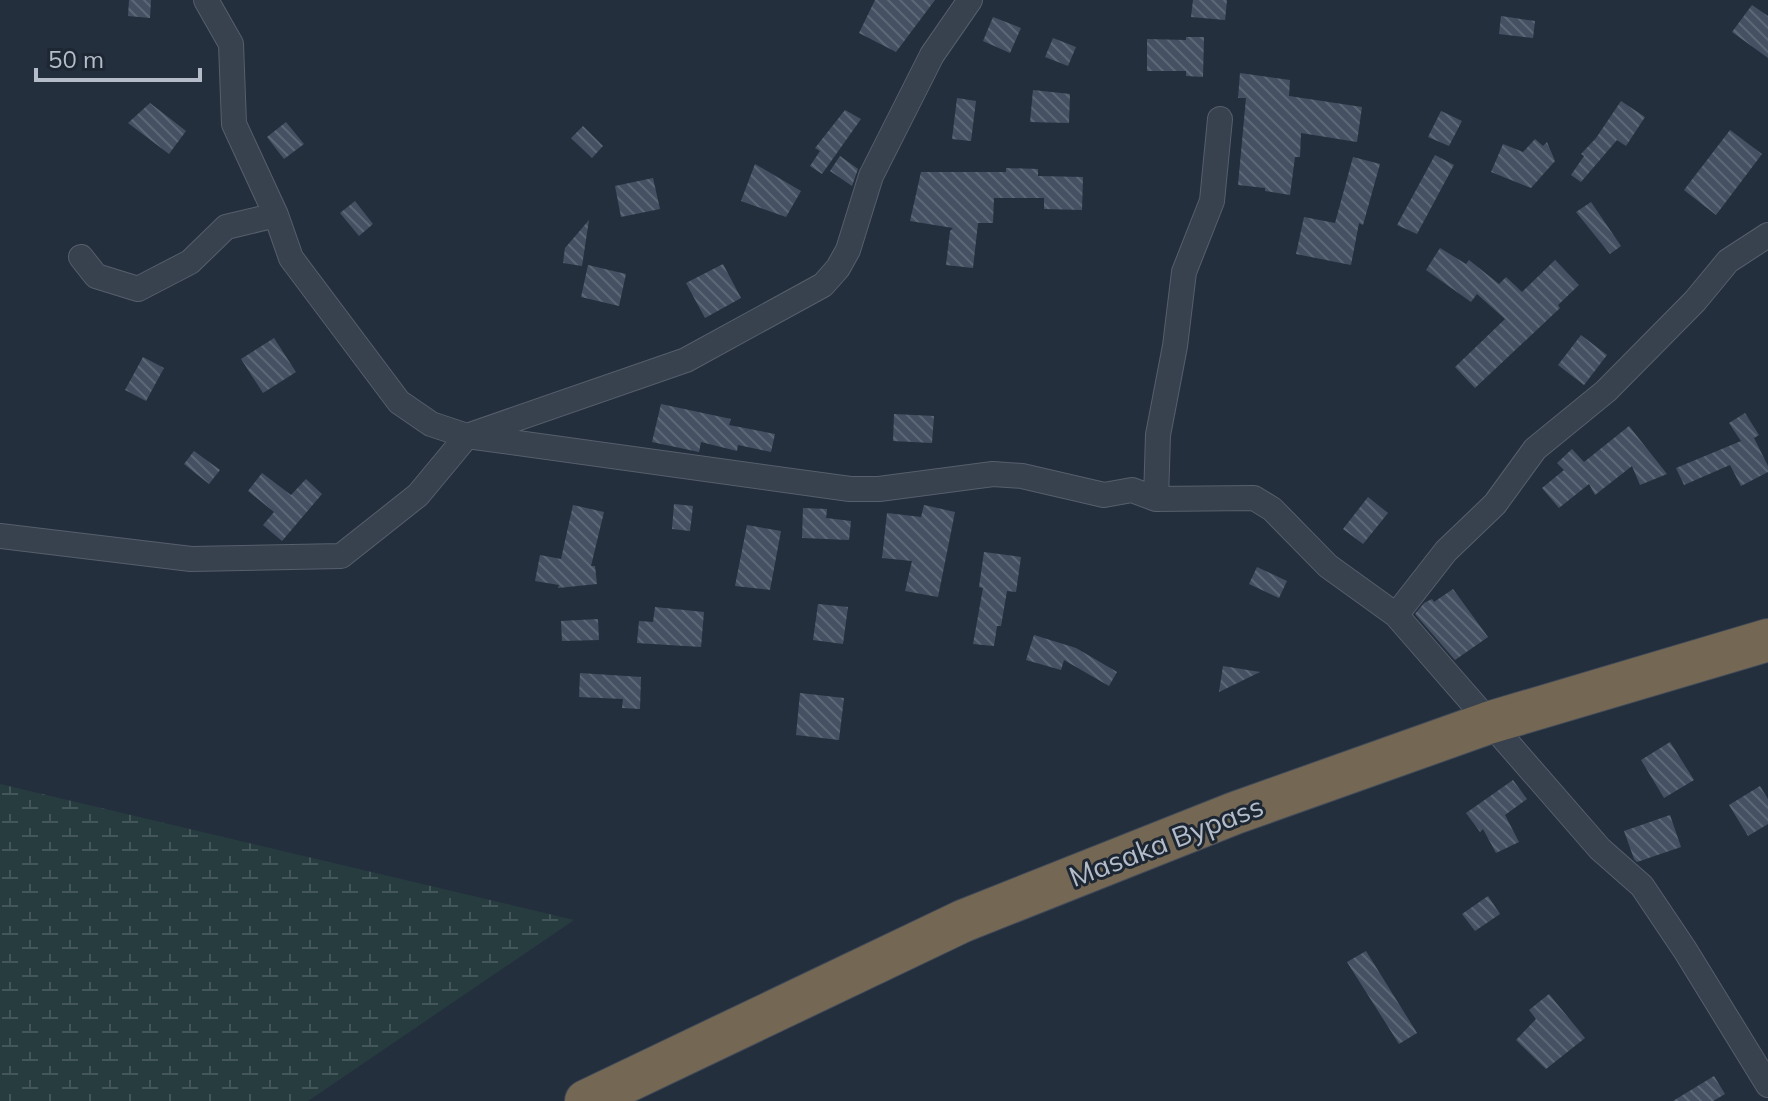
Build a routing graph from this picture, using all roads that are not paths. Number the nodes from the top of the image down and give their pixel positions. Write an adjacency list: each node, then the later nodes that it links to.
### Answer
1 (206, 0): 4 (street)
2 (970, 0): 7 (street)
3 (1220, 119): 8 (street)
4 (276, 215): 6 (street); 7 (street)
5 (1768, 235): 10 (street)
6 (81, 257)
7 (467, 436): 8 (street); 9 (street)
8 (1156, 499): 10 (street)
9 (0, 536)
10 (1396, 615): 12 (street)
11 (1768, 640): 12 (highway, Masaka Bypass)
12 (1488, 723): 13 (street); 14 (highway, Masaka Bypass)
13 (1768, 1085)
14 (586, 1101)

